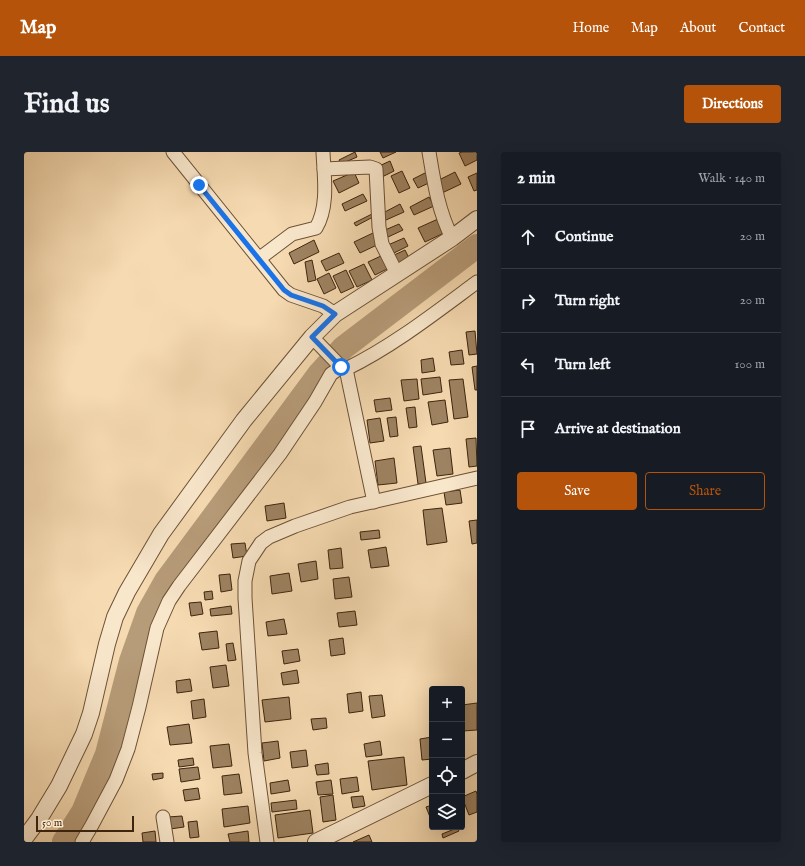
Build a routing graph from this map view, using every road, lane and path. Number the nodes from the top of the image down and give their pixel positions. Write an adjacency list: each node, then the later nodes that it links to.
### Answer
1 (173, 152): 7 (street)
2 (323, 152): 4 (street)
3 (429, 152): 6 (street)
4 (324, 169): 7 (street); 8 (street)
5 (477, 219): 6 (street)
6 (452, 238): 8 (street)
7 (260, 258): 10 (street)
8 (397, 274): 10 (street)
9 (477, 282): 12 (street)
10 (335, 314): 11 (street)
11 (317, 341): 12 (street); 19 (street)
12 (342, 366): 14 (street); 20 (street)
13 (477, 478): 14 (street)
14 (374, 502): 22 (street)
15 (477, 764): 16 (street)
16 (465, 770)
17 (429, 786): 23 (street)
18 (163, 817): 21 (street)
19 (24, 839)
20 (82, 842)
21 (167, 842)
22 (266, 842)
23 (316, 842)

